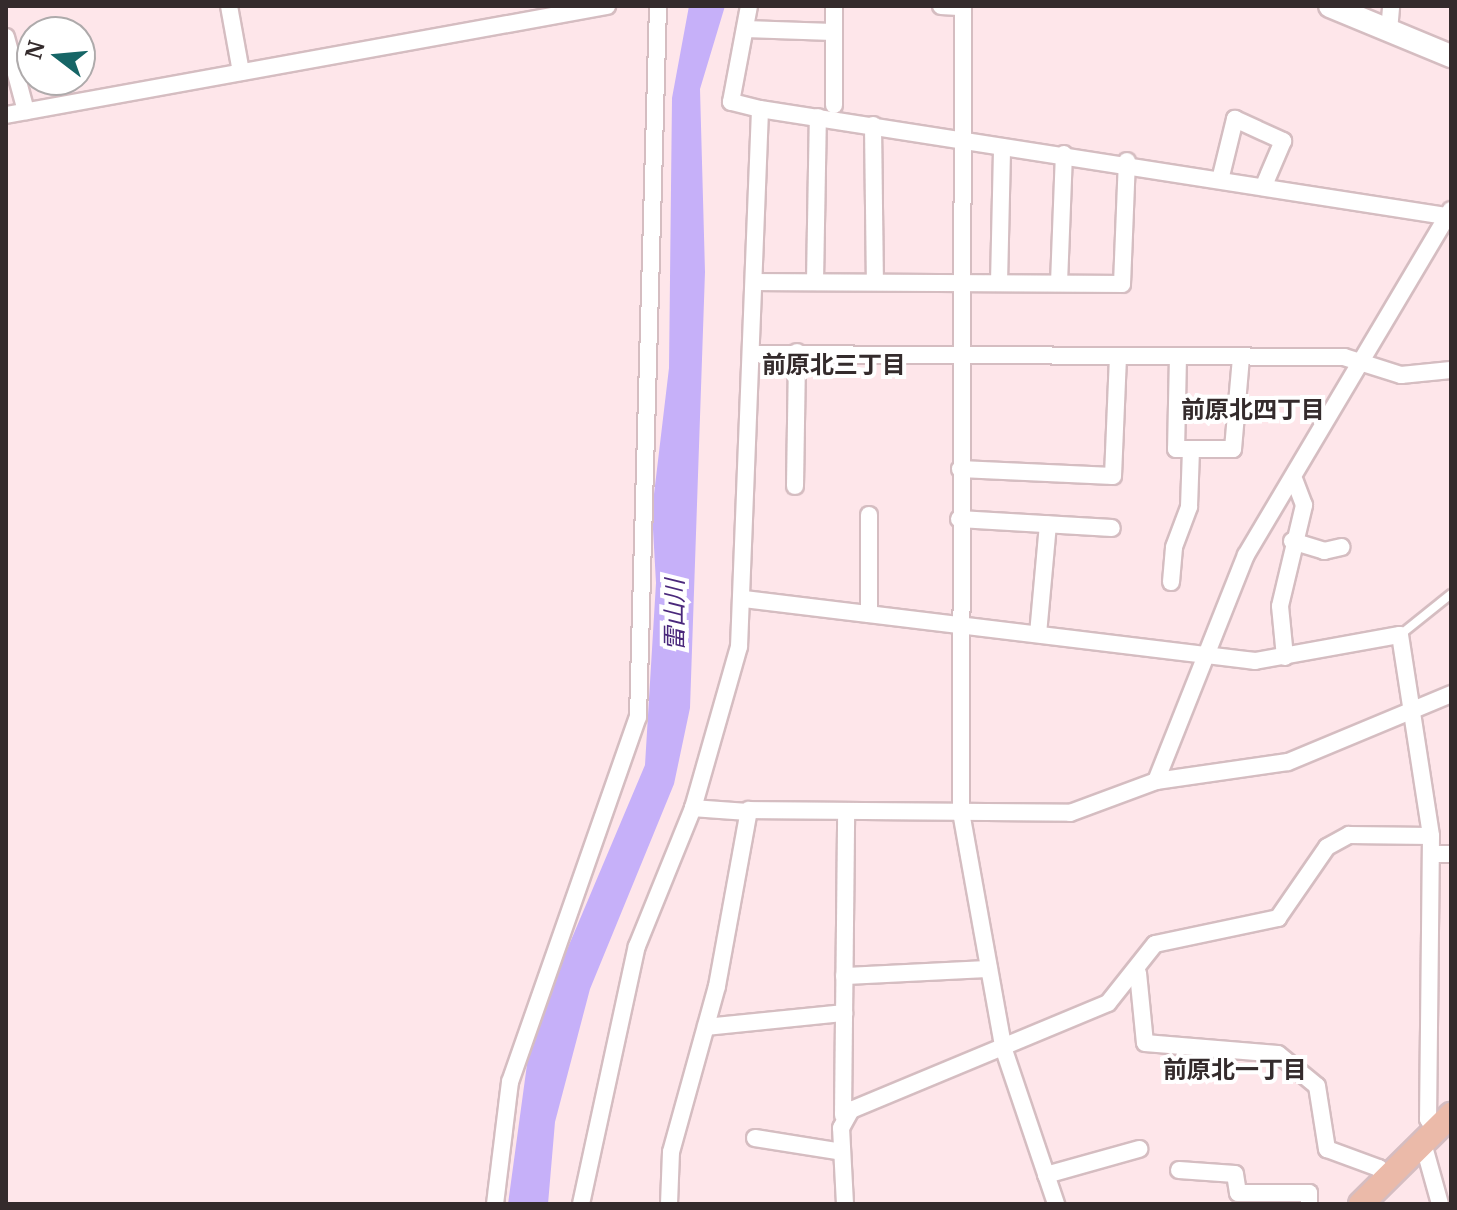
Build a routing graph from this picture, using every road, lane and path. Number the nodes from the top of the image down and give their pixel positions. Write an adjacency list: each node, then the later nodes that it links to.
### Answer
1 (229, 6): 15 (street)
2 (607, 6): 15 (street)
3 (658, 6): 86 (street)
4 (749, 6): 10 (street)
5 (834, 6): 12 (street)
6 (941, 6): 7 (street)
7 (963, 6): 22 (street)
8 (1330, 6): 11 (main road)
9 (1391, 6): 11 (street)
10 (745, 29): 12 (street); 17 (street)
11 (1389, 31): 14 (main road)
12 (833, 32): 16 (street)
13 (6, 37): 18 (street)
14 (1451, 56)
15 (241, 72): 18 (street)
16 (834, 105)
17 (760, 109): 20 (street); 29 (street)
18 (26, 111): 19 (street)
19 (6, 115)
20 (818, 117): 21 (street); 30 (street)
21 (873, 125): 22 (street); 31 (street)
22 (962, 139): 23 (street); 32 (street)
23 (1002, 147): 24 (street); 33 (street)
24 (1064, 154): 25 (street); 34 (street)
25 (1127, 161): 26 (street); 34 (street)
26 (1221, 176): 27 (street); 27 (street)
27 (1265, 183): 28 (street)
28 (1448, 213): 41 (street)
29 (755, 282): 30 (street); 36 (street)
30 (815, 282): 31 (street)
31 (875, 282): 32 (street)
32 (962, 282): 33 (street); 38 (street)
33 (999, 283): 34 (street)
34 (1059, 283)
35 (797, 352): 36 (street); 38 (street); 46 (street)
36 (753, 354): 55 (street)
37 (1178, 356): 39 (street); 40 (street); 43 (street)
38 (962, 357): 39 (street); 44 (street)
39 (1118, 357): 44 (street)
40 (1241, 357): 41 (street); 43 (street)
41 (1363, 362): 42 (street); 45 (street)
42 (1451, 370)
43 (1191, 449): 53 (street)
44 (960, 469): 48 (street)
45 (1295, 481): 51 (street); 60 (street)
46 (795, 486)
47 (869, 515): 56 (street)
48 (959, 519): 49 (street); 57 (street)
49 (1048, 524): 50 (street); 58 (street)
50 (1112, 528)
51 (1292, 541): 52 (street); 61 (street)
52 (1342, 547)
53 (1171, 582)
54 (1451, 594): 59 (lane)
55 (744, 599): 56 (street); 65 (street)
56 (869, 614): 57 (street)
57 (956, 625): 58 (street); 68 (street)
58 (1038, 634): 60 (street)
59 (1400, 635): 61 (street); 63 (street)
60 (1204, 651): 61 (street); 64 (street)
61 (1285, 657)
62 (1451, 694): 63 (street)
63 (1415, 713): 64 (street); 69 (street)
64 (1156, 781): 68 (street)
65 (693, 808): 67 (street); 87 (street)
66 (846, 811): 67 (street); 68 (street); 74 (street)
67 (747, 812): 76 (street)
68 (961, 812): 72 (street)
69 (1431, 836): 70 (street); 73 (street)
70 (1432, 854): 71 (street); 79 (street)
71 (1451, 854)
72 (989, 969): 74 (street); 77 (street)
73 (1138, 973): 77 (street); 85 (street)
74 (844, 976): 75 (street)
75 (844, 1013): 76 (street); 78 (street)
76 (706, 1027): 88 (street)
77 (1004, 1050): 78 (street); 84 (street)
78 (843, 1115): 82 (street)
79 (1437, 1130): 85 (main road); 93 (street)
80 (755, 1138): 82 (street)
81 (1139, 1149): 84 (street)
82 (842, 1152): 89 (street)
83 (1179, 1170): 91 (street)
84 (1046, 1175): 90 (street)
85 (1385, 1180): 92 (main road)
86 (495, 1204)
87 (581, 1204)
88 (669, 1204)
89 (845, 1204)
90 (1056, 1204)
91 (1309, 1204)
92 (1361, 1204)
93 (1440, 1204)

